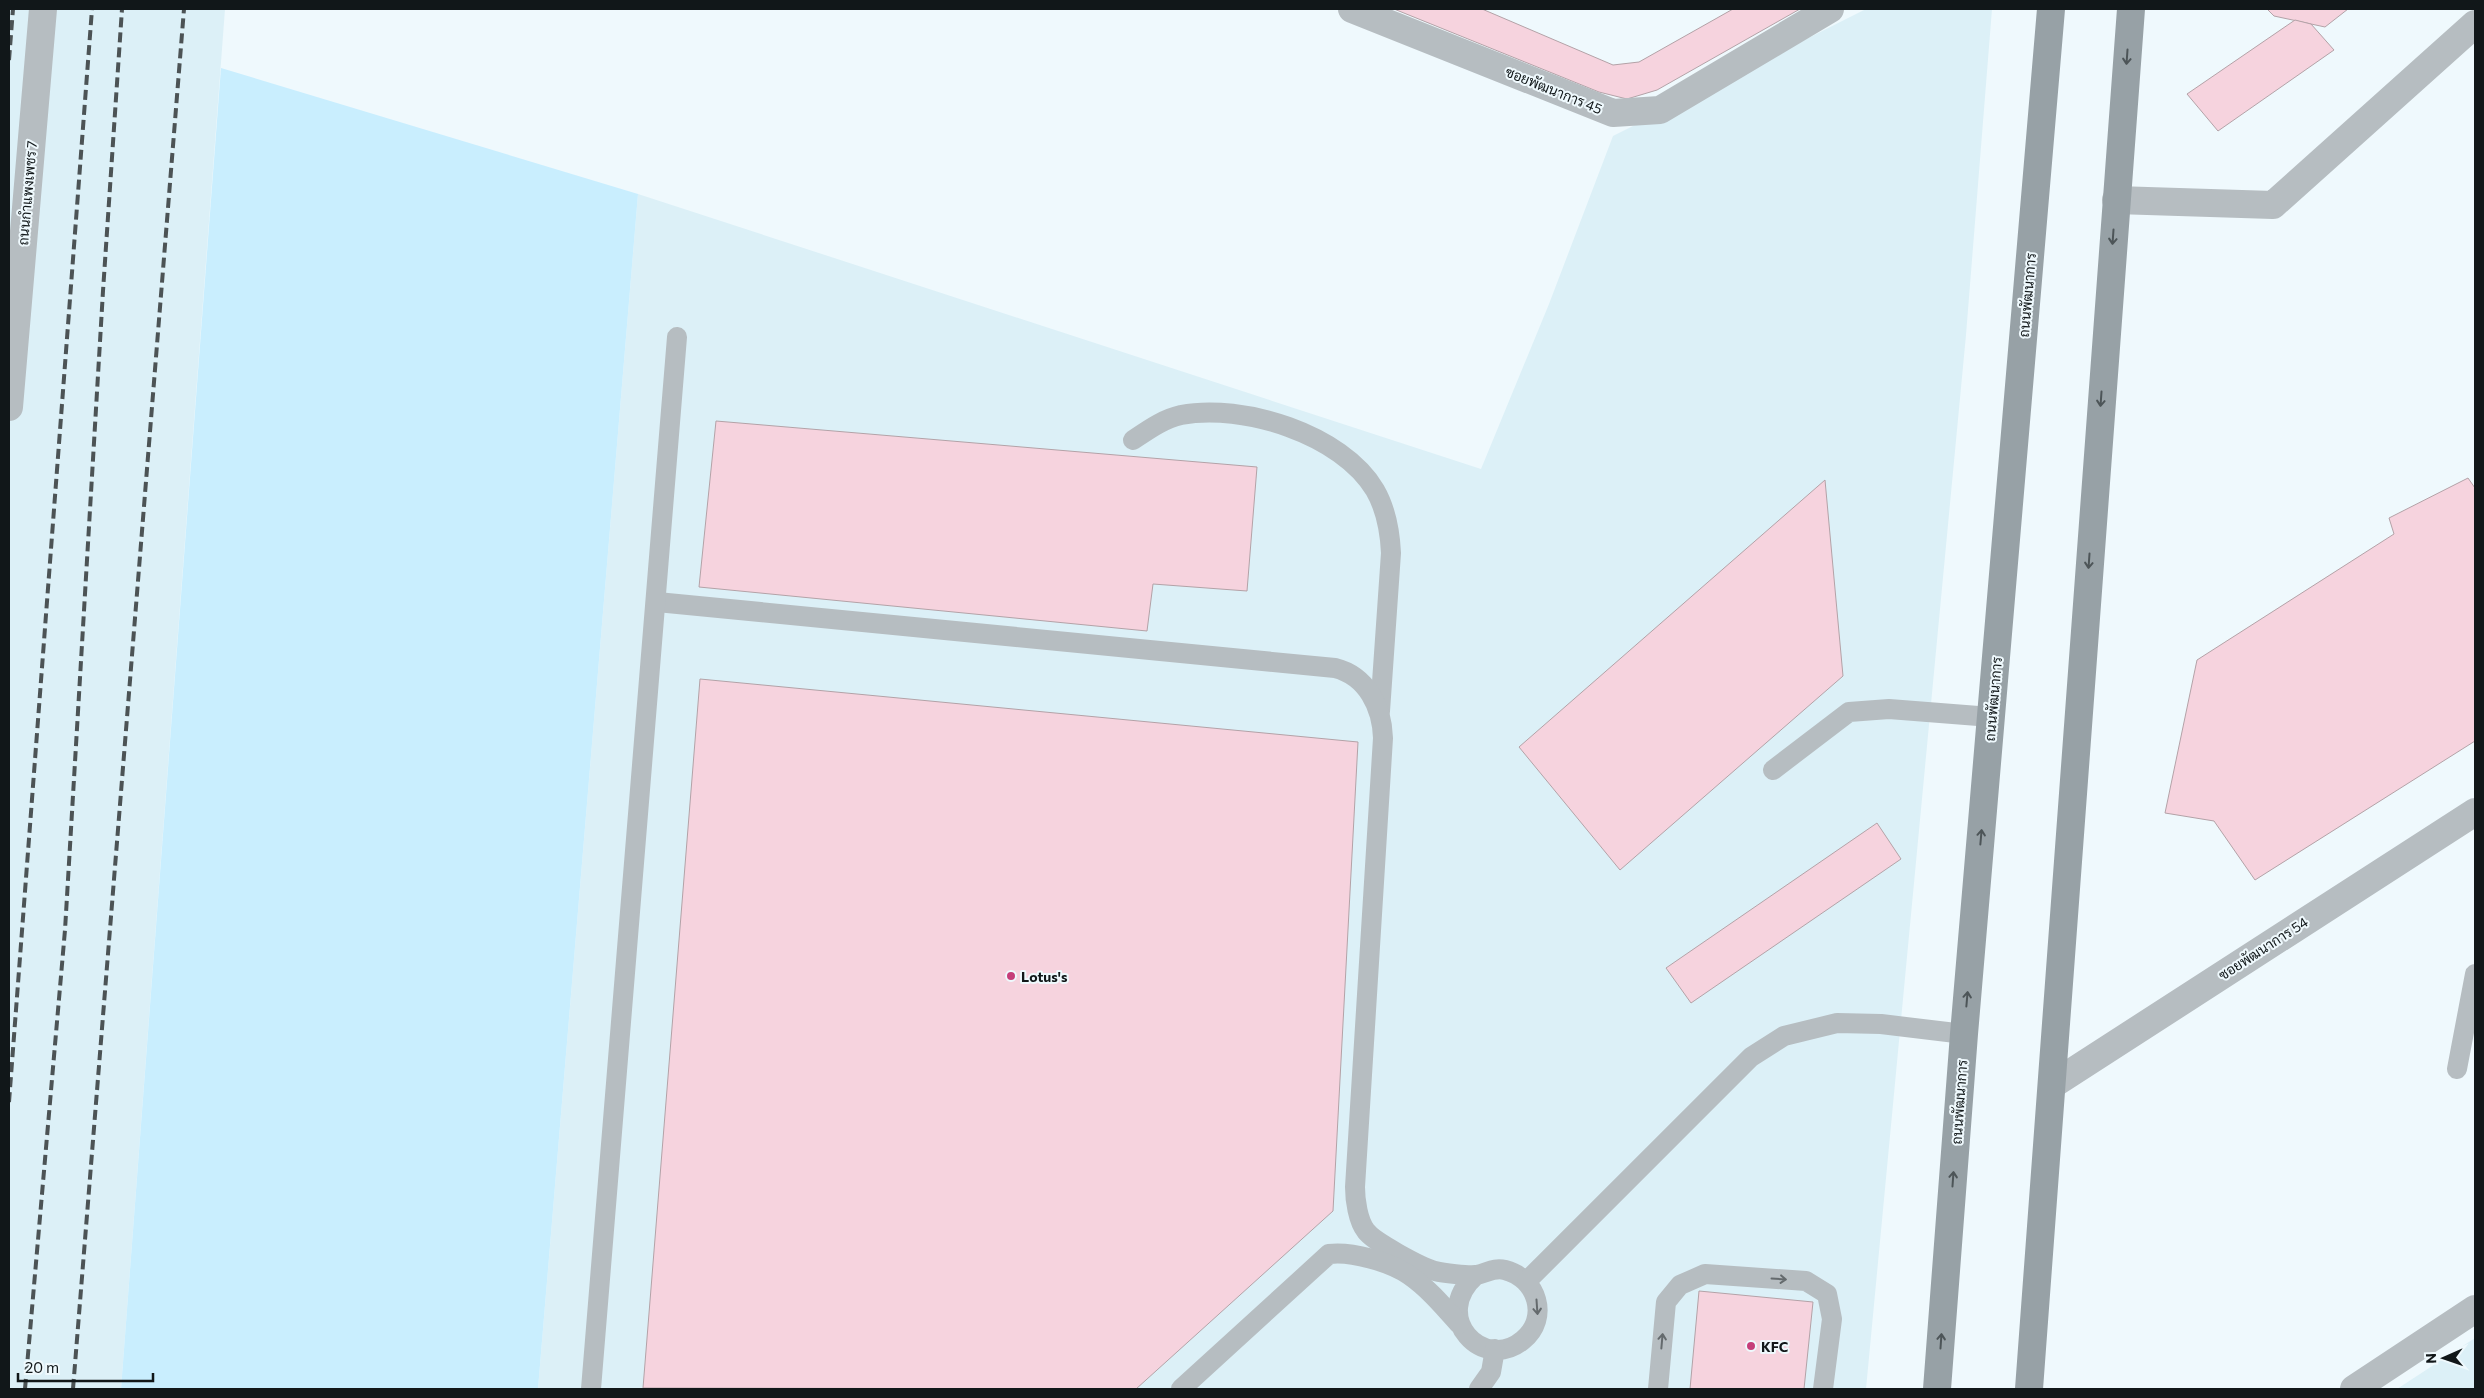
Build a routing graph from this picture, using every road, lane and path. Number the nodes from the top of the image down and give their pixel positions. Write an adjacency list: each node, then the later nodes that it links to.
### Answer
1 (43, 9): 9 (street, ถนนกำแพงเพชร 7)
2 (1352, 9): 3 (street, ซอยพัฒนาการ 45)
3 (1830, 9)
4 (2051, 9): 13 (main road, ถนนพัฒนาการ)
5 (2131, 9): 7 (main road, one-way to 7)
6 (2475, 24): 7 (street)
7 (2116, 200): 19 (main road, one-way to 19)
8 (677, 337): 11 (lane)
9 (9, 408)
10 (1133, 440): 12 (lane)
11 (656, 602): 12 (lane); 25 (lane)
12 (1380, 710): 20 (lane)
13 (1991, 717): 14 (lane); 17 (main road, ถนนพัฒนาการ, one-way to 13)
14 (1773, 770)
15 (2475, 812): 19 (street, ซอยพัฒนาการ 54)
16 (2475, 974): 18 (lane)
17 (1964, 1034): 21 (lane); 30 (main road, ถนนพัฒนาการ, one-way to 17)
18 (2457, 1069)
19 (2052, 1084): 31 (main road)
20 (1476, 1275): 21 (lane); 23 (lane)
21 (1527, 1281): 24 (lane, one-way to 24)
22 (2475, 1309): 32 (street)
23 (1459, 1324): 24 (lane); 26 (lane)
24 (1495, 1349): 27 (lane)
25 (591, 1389)
26 (1181, 1389)
27 (1479, 1389)
28 (1658, 1389): 29 (lane, one-way to 29)
29 (1823, 1389)
30 (1937, 1389)
31 (2029, 1389)
32 (2354, 1389)

